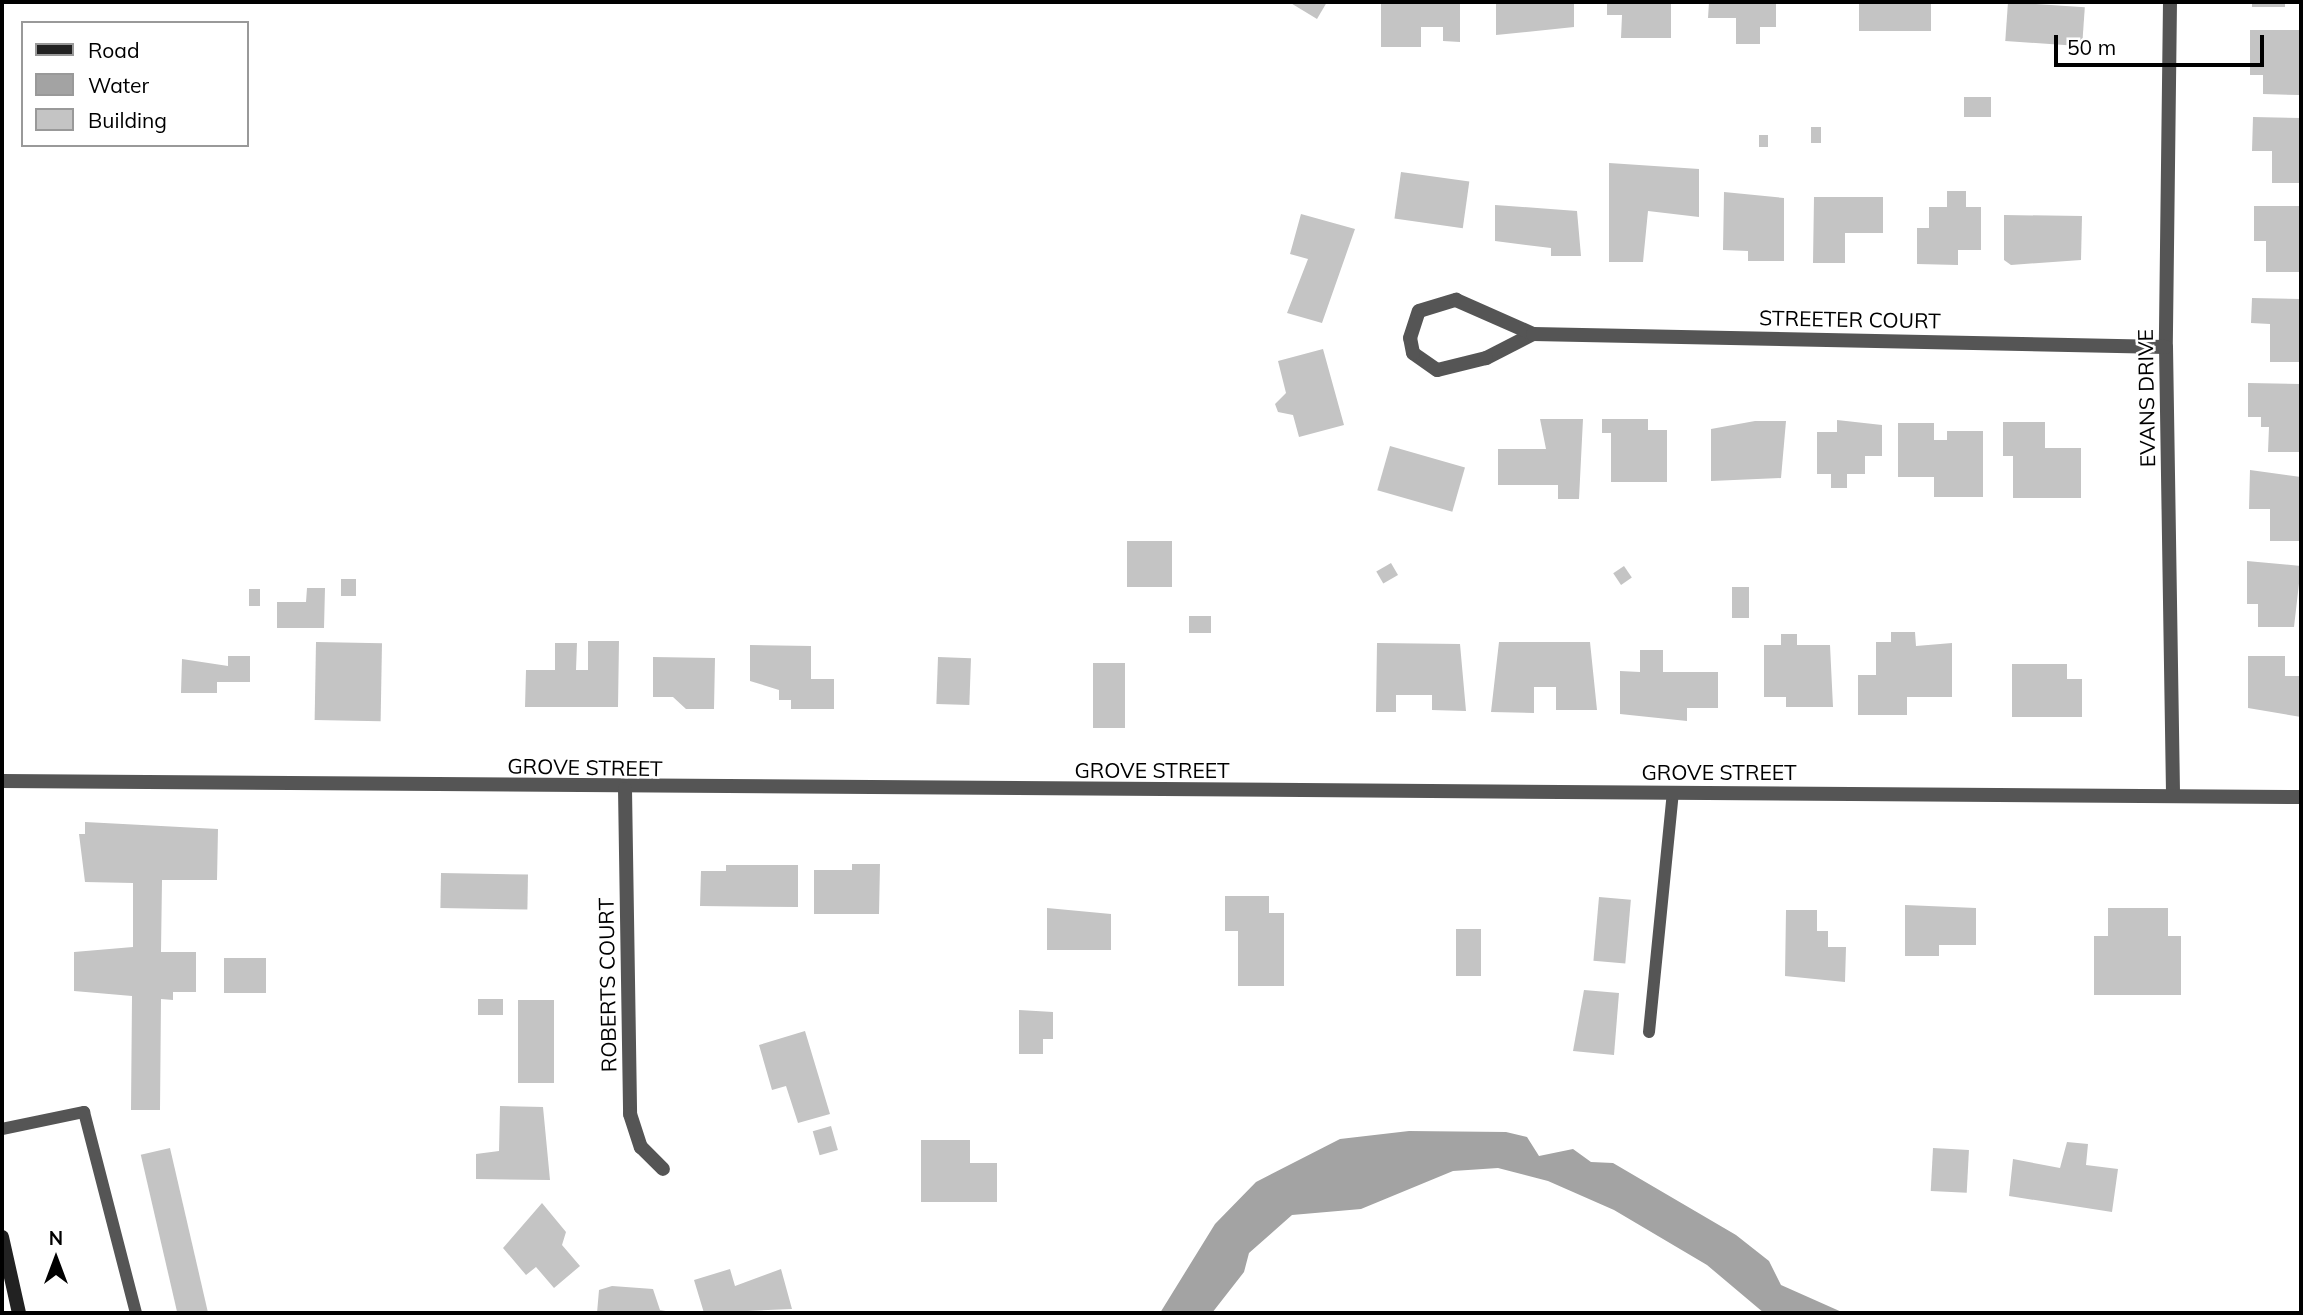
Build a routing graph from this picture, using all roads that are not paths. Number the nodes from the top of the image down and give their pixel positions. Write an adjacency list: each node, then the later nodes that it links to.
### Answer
1 (2170, 2): 3 (street, EVANS DRIVE)
2 (1533, 334): 2 (street, STREETER COURT); 3 (street, STREETER COURT)
3 (2166, 346): 7 (street, EVANS DRIVE)
4 (2, 781): 5 (street, GROVE STREET)
5 (625, 789): 6 (street, GROVE STREET); 11 (street, ROBERTS COURT)
6 (1673, 793): 7 (street, GROVE STREET); 9 (lane)
7 (2173, 794): 8 (street, GROVE STREET)
8 (2301, 797)
9 (1649, 1032)
10 (2, 1129): 14 (lane)
11 (663, 1169)
12 (2, 1237): 13 (main road)
13 (19, 1313)
14 (136, 1313)

